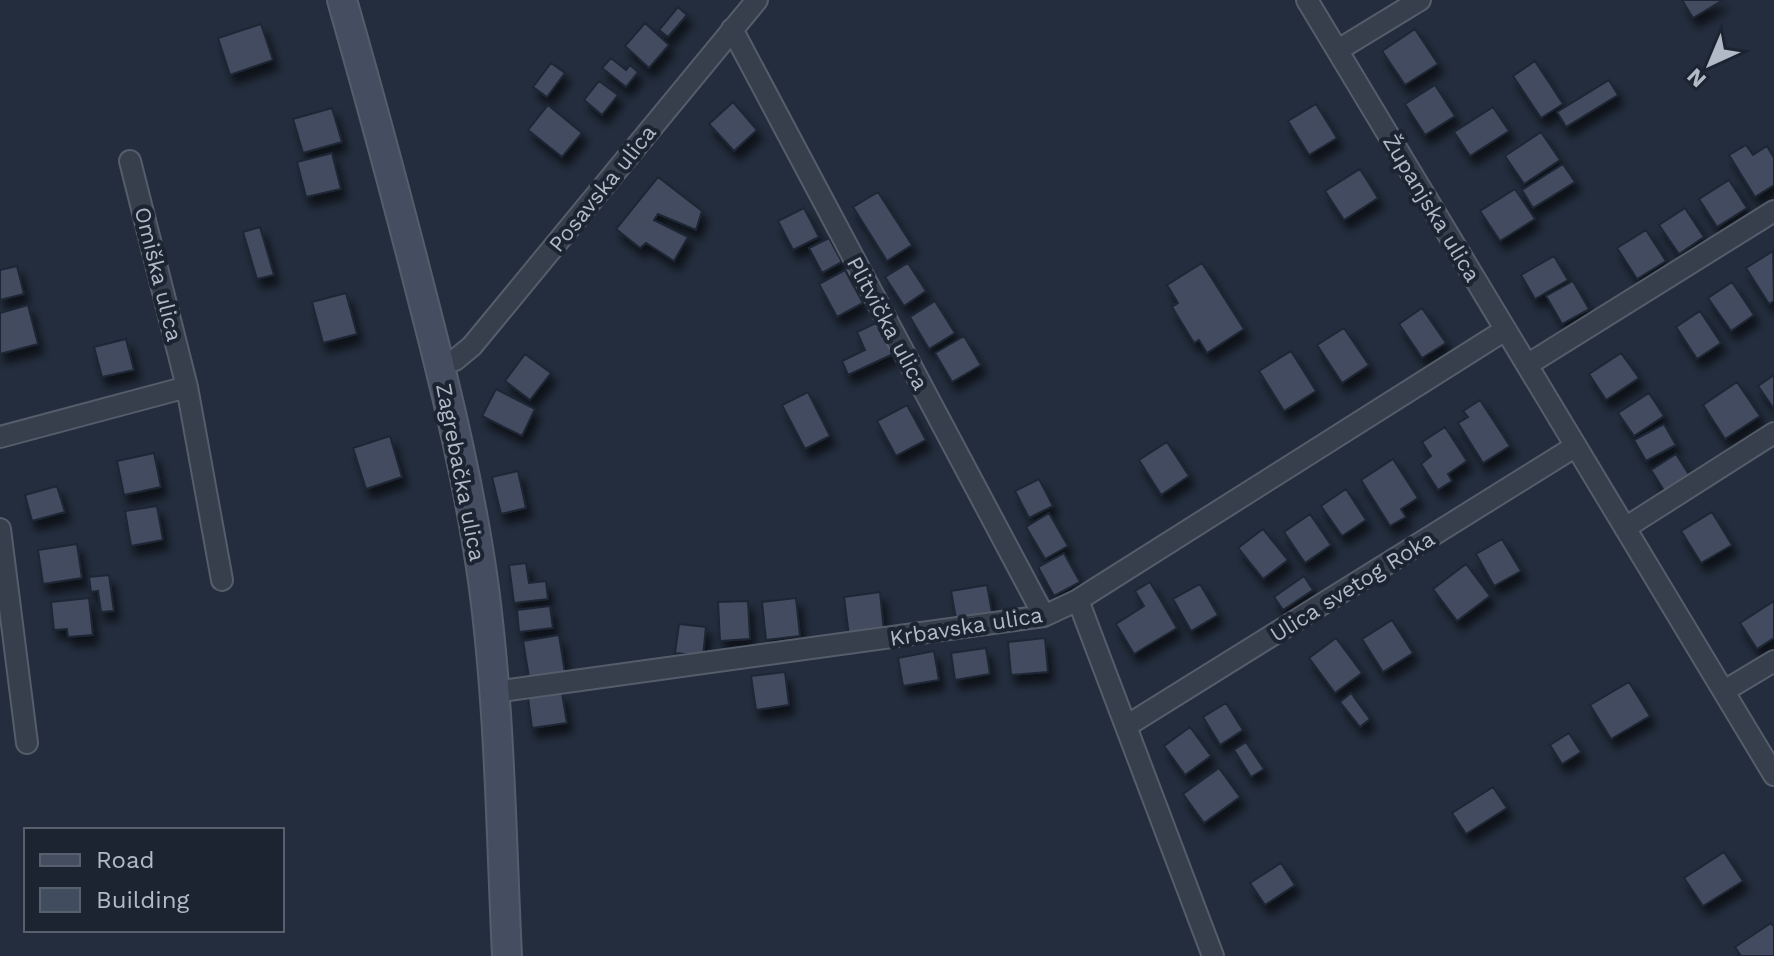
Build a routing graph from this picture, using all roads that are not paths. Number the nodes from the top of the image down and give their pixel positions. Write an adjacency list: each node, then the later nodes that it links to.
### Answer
1 (342, 0): 10 (main road, Zagrebačka ulica)
2 (757, 0): 5 (street, Posavska ulica)
3 (1307, 0): 6 (street, Županjska ulica)
4 (1420, 0): 6 (street)
5 (732, 29): 10 (street, Posavska ulica); 20 (street, Plitvička ulica)
6 (1338, 50): 9 (street, Županjska ulica)
7 (130, 161): 12 (street, Omiška ulica)
8 (1774, 211): 11 (street)
9 (1505, 330): 11 (street, Županjska ulica); 19 (street, Krbavska ulica)
10 (439, 365): 23 (main road, Zagrebačka ulica)
11 (1527, 365): 15 (street, Županjska ulica)
12 (187, 387): 14 (street); 18 (street, Omiška ulica)
13 (1774, 433): 16 (street)
14 (0, 437)
15 (1576, 446): 16 (street, Županjska ulica); 24 (street, Ulica svetog Roka)
16 (1625, 528): 22 (street, Županjska ulica)
17 (0, 529): 25 (street)
18 (222, 580)
19 (1078, 600): 20 (street, Krbavska ulica); 24 (street)
20 (1044, 616): 23 (street, Krbavska ulica)
21 (1774, 661): 22 (street)
22 (1724, 691): 26 (street, Županjska ulica)
23 (494, 692): 27 (main road, Zagrebačka ulica)
24 (1128, 725): 28 (street)
25 (27, 743)
26 (1774, 775)
27 (507, 956)
28 (1213, 956)

